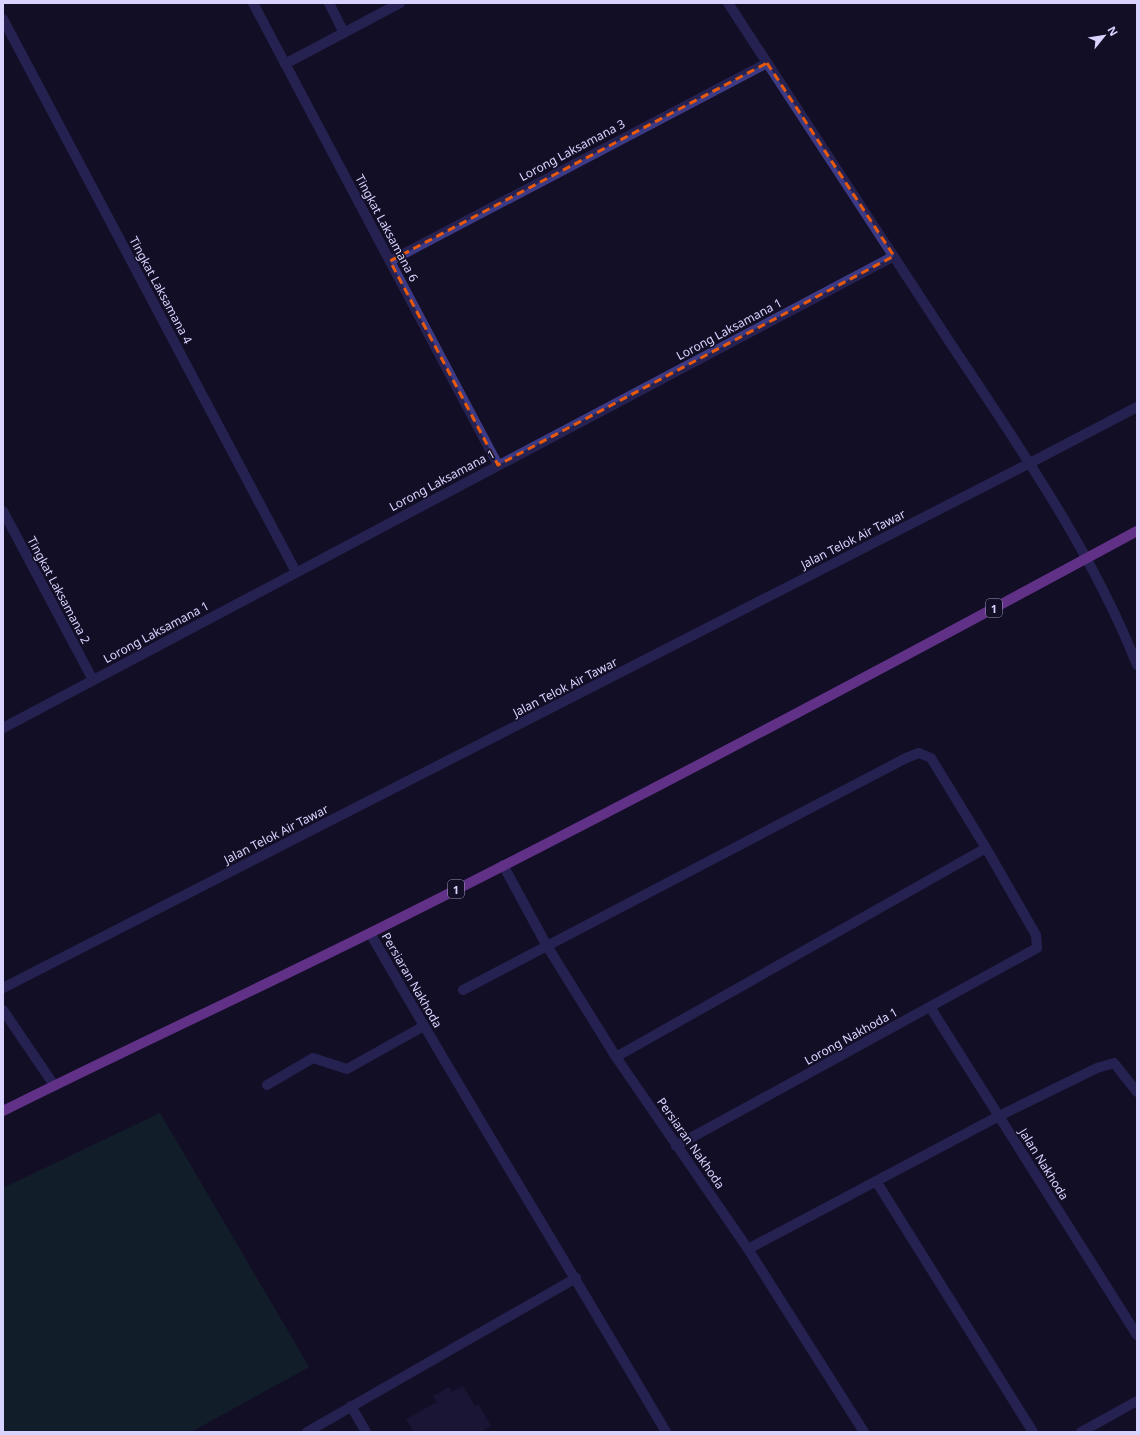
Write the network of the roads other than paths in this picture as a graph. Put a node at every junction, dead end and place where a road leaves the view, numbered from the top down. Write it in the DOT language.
graph roads {
  1 [pos="253,3"];
  2 [pos="329,3"];
  3 [pos="400,3"];
  4 [pos="728,3"];
  5 [pos="3,19"];
  6 [pos="344,33"];
  7 [pos="767,62"];
  8 [pos="285,64"];
  9 [pos="894,256"];
  10 [pos="390,261"];
  11 [pos="1137,406"];
  12 [pos="1030,463"];
  13 [pos="498,465"];
  14 [pos="3,511"];
  15 [pos="1137,531"];
  16 [pos="1086,559"];
  17 [pos="296,572"];
  18 [pos="1137,665"];
  19 [pos="93,680"];
  20 [pos="3,728"];
  21 [pos="986,848"];
  22 [pos="503,865"];
  23 [pos="370,932"];
  24 [pos="546,946"];
  25 [pos="3,988"];
  26 [pos="463,990"];
  27 [pos="930,1007"];
  28 [pos="3,1010"];
  29 [pos="424,1026"];
  30 [pos="616,1057"];
  31 [pos="267,1085"];
  32 [pos="54,1086"];
  33 [pos="1137,1092"];
  34 [pos="3,1111"];
  35 [pos="999,1116"];
  36 [pos="676,1146"];
  37 [pos="876,1181"];
  38 [pos="748,1250"];
  39 [pos="576,1278"];
  40 [pos="1137,1335"];
  41 [pos="1137,1401"];
  42 [pos="351,1406"];
  43 [pos="312,1431"];
  44 [pos="366,1432"];
  45 [pos="666,1432"];
  46 [pos="864,1432"];
  47 [pos="1033,1432"];
  48 [pos="1081,1432"];
  1 -- 8 [label="street, Tingkat Laksamana 6"];
  2 -- 6 [label="street"];
  3 -- 6 [label="street"];
  4 -- 7 [label="street"];
  5 -- 17 [label="street, Tingkat Laksamana 4"];
  6 -- 8 [label="street"];
  7 -- 9 [label="street"];
  7 -- 10 [label="street, Lorong Laksamana 3"];
  8 -- 10 [label="street, Tingkat Laksamana 6"];
  9 -- 12 [label="street"];
  9 -- 13 [label="street, Lorong Laksamana 1"];
  10 -- 13 [label="street, Tingkat Laksamana 6"];
  11 -- 12 [label="street, Jalan Telok Air Tawar"];
  12 -- 16 [label="street"];
  12 -- 25 [label="street, Jalan Telok Air Tawar"];
  13 -- 17 [label="street, Lorong Laksamana 1"];
  14 -- 19 [label="street, Tingkat Laksamana 2"];
  15 -- 16 [label="main road, 1"];
  16 -- 18 [label="street"];
  16 -- 22 [label="main road, 1"];
  17 -- 19 [label="street, Lorong Laksamana 1"];
  19 -- 20 [label="street, Lorong Laksamana 1"];
  21 -- 24 [label="street"];
  21 -- 27 [label="street, Lorong Nakhoda 1"];
  21 -- 30 [label="street"];
  22 -- 23 [label="main road, 1"];
  22 -- 24 [label="street, Persiaran Nakhoda"];
  23 -- 29 [label="street, Persiaran Nakhoda"];
  23 -- 32 [label="main road, 1"];
  24 -- 26 [label="street"];
  24 -- 30 [label="street, Persiaran Nakhoda"];
  27 -- 35 [label="street, Jalan Nakhoda"];
  27 -- 36 [label="street, Lorong Nakhoda 1"];
  28 -- 32 [label="street"];
  29 -- 31 [label="street"];
  29 -- 39 [label="street, Persiaran Nakhoda"];
  30 -- 36 [label="street, Persiaran Nakhoda"];
  32 -- 34 [label="main road, 1"];
  33 -- 35 [label="street"];
  35 -- 37 [label="street"];
  35 -- 40 [label="street, Jalan Nakhoda"];
  36 -- 38 [label="street, Persiaran Nakhoda"];
  37 -- 38 [label="street"];
  37 -- 47 [label="street"];
  38 -- 46 [label="street, Persiaran Nakhoda"];
  39 -- 42 [label="street"];
  39 -- 45 [label="street, Persiaran Nakhoda"];
  41 -- 48 [label="street"];
  42 -- 43 [label="street"];
  42 -- 44 [label="street"];
}
